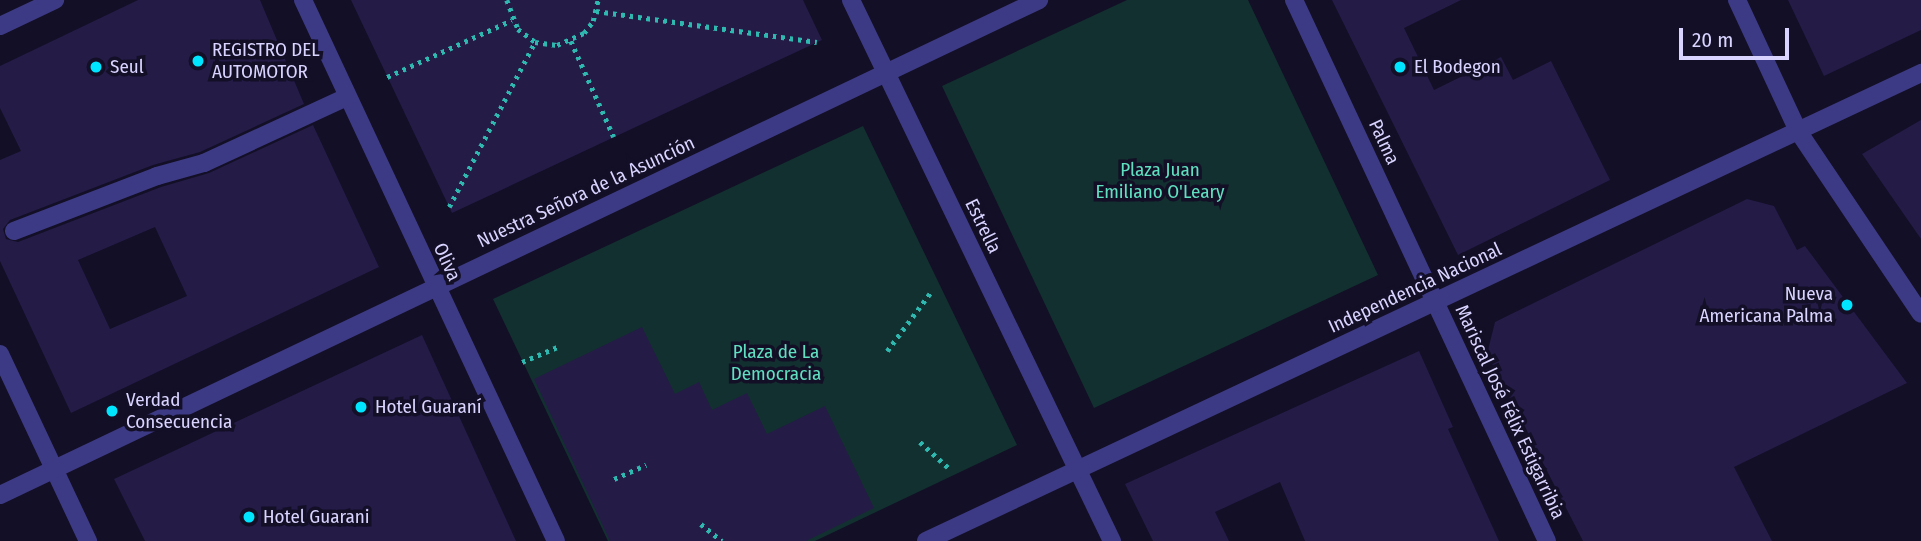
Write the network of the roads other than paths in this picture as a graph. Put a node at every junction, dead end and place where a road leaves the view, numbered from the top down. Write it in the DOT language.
graph roads {
  1 [pos="55,0"];
  2 [pos="303,0"];
  3 [pos="851,0"];
  4 [pos="1038,0"];
  5 [pos="1294,0"];
  6 [pos="1737,0"];
  7 [pos="0,26"];
  8 [pos="1921,73"];
  9 [pos="885,74"];
  10 [pos="347,97"];
  11 [pos="1798,131"];
  12 [pos="14,231"];
  13 [pos="435,288"];
  14 [pos="1441,299"];
  15 [pos="1921,314"];
  16 [pos="0,354"];
  17 [pos="54,469"];
  18 [pos="1079,470"];
  19 [pos="0,495"];
  20 [pos="88,541"];
  21 [pos="555,541"];
  22 [pos="926,541"];
  23 [pos="1112,541"];
  24 [pos="1547,541"];
  1 -- 7 [label="street"];
  2 -- 10 [label="street, Oliva"];
  3 -- 9 [label="street, Estrella"];
  4 -- 9 [label="street, Nuestra Señora de la Asunción"];
  5 -- 14 [label="street, Palma"];
  6 -- 11 [label="street"];
  8 -- 11 [label="street, Independencia Nacional"];
  9 -- 13 [label="street, Nuestra Señora de la Asunción"];
  9 -- 18 [label="street, Estrella"];
  10 -- 12 [label="street"];
  10 -- 13 [label="street, Oliva"];
  11 -- 14 [label="street, Independencia Nacional"];
  11 -- 15 [label="street"];
  13 -- 17 [label="street, Nuestra Señora de la Asunción"];
  13 -- 21 [label="street, Oliva"];
  14 -- 18 [label="street, Independencia Nacional"];
  14 -- 24 [label="street, Mariscal José Félix Estigarribia"];
  16 -- 17 [label="street"];
  17 -- 19 [label="street, Nuestra Señora de la Asunción"];
  17 -- 20 [label="street"];
  18 -- 22 [label="street, Independencia Nacional"];
  18 -- 23 [label="street, Estrella"];
}
